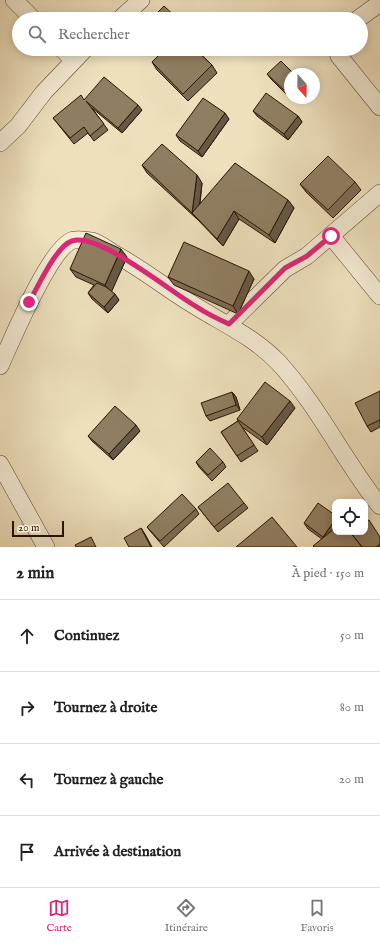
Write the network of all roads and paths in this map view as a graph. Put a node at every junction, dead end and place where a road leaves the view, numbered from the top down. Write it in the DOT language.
graph roads {
  1 [pos="14,0"];
  2 [pos="141,0"];
  3 [pos="380,3"];
  4 [pos="26,12"];
  5 [pos="128,12"];
  6 [pos="368,12"];
  7 [pos="66,56"];
  8 [pos="339,56"];
  9 [pos="380,108"];
  10 [pos="0,142"];
  11 [pos="380,193"];
  12 [pos="331,236"];
  13 [pos="380,296"];
  14 [pos="229,324"];
  15 [pos="0,366"];
  16 [pos="0,464"];
  17 [pos="380,506"];
  18 [pos="46,547"];
  1 -- 4 [label="street"];
  2 -- 5 [label="street"];
  3 -- 6 [label="street"];
  7 -- 10 [label="street"];
  8 -- 9 [label="street"];
  11 -- 12 [label="street"];
  12 -- 13 [label="street"];
  12 -- 14 [label="street"];
  14 -- 15 [label="street"];
  14 -- 17 [label="street"];
  16 -- 18 [label="street"];
}
